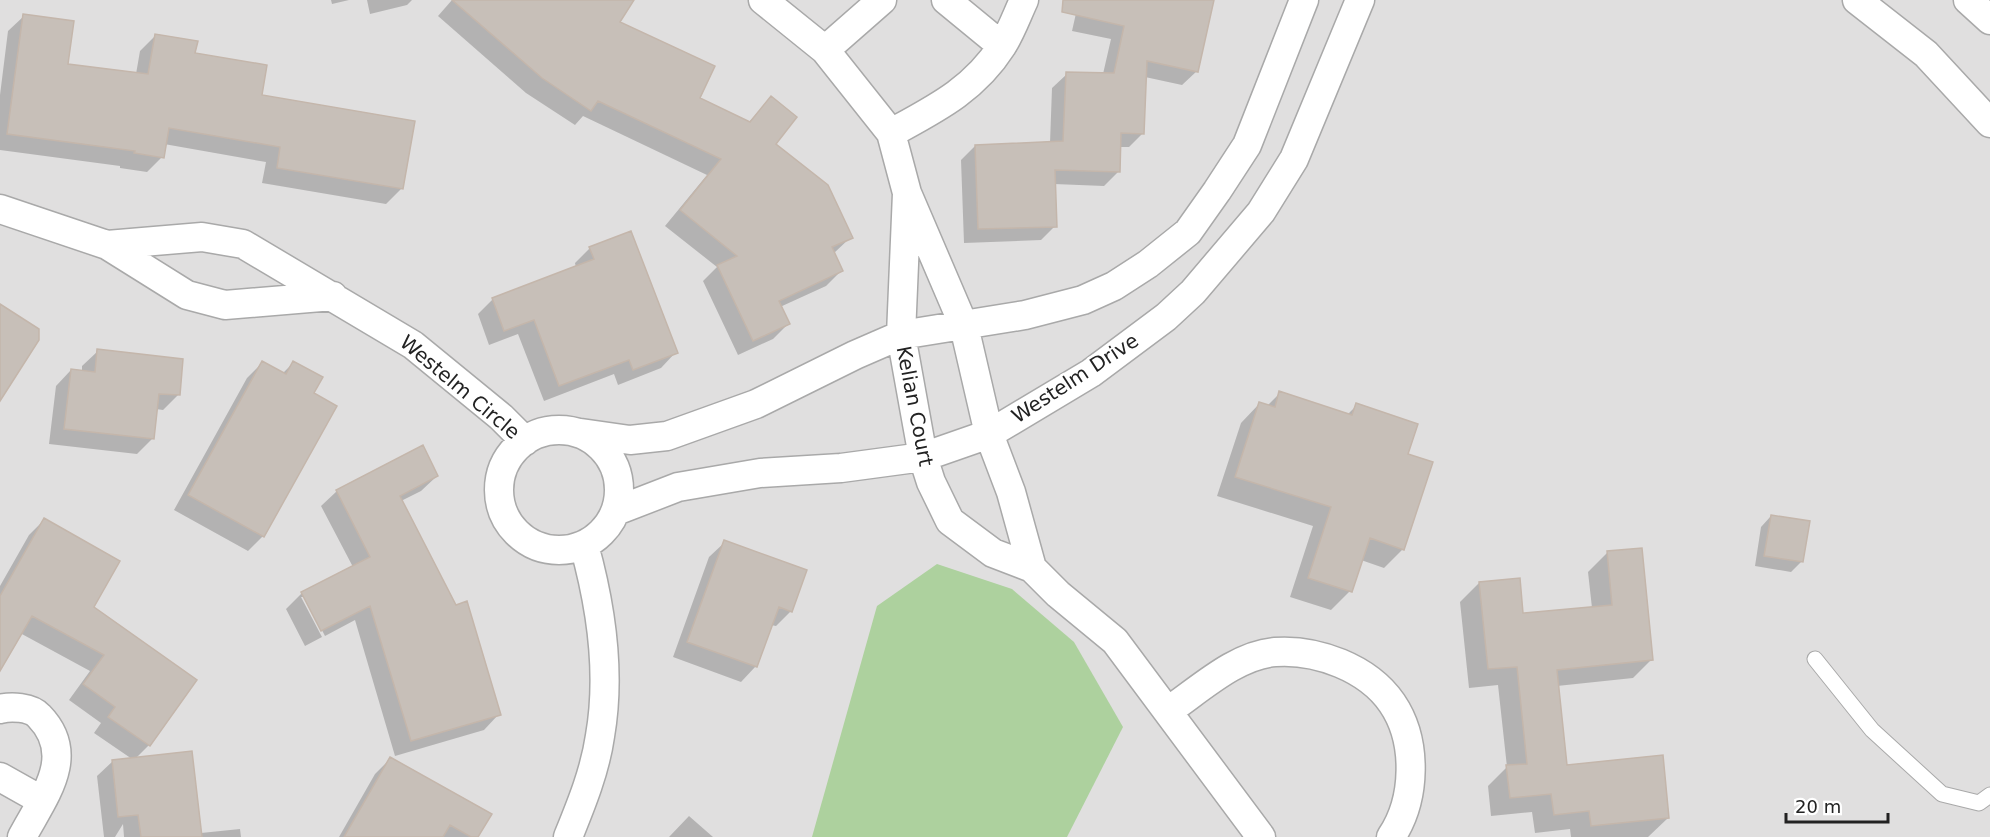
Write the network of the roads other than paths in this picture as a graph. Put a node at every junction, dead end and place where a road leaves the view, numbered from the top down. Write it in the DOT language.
graph roads {
  1 [pos="763,0"];
  2 [pos="882,0"];
  3 [pos="946,0"];
  4 [pos="1024,0"];
  5 [pos="1304,0"];
  6 [pos="1360,0"];
  7 [pos="1857,0"];
  8 [pos="1968,0"];
  9 [pos="1990,20"];
  10 [pos="1002,46"];
  11 [pos="825,50"];
  12 [pos="1990,123"];
  13 [pos="891,133"];
  14 [pos="907,193"];
  15 [pos="0,209"];
  16 [pos="107,245"];
  17 [pos="333,296"];
  18 [pos="964,326"];
  19 [pos="901,335"];
  20 [pos="581,433"];
  21 [pos="988,434"];
  22 [pos="525,441"];
  23 [pos="923,457"];
  24 [pos="616,511"];
  25 [pos="584,545"];
  26 [pos="1032,568"];
  27 [pos="1815,659"];
  28 [pos="0,709"];
  29 [pos="1168,711"];
  30 [pos="0,777"];
  31 [pos="1990,795"];
  32 [pos="41,800"];
  33 [pos="22,837"];
  34 [pos="568,837"];
  35 [pos="1261,837"];
  36 [pos="1391,837"];
  1 -- 11 [label="street"];
  2 -- 11 [label="street"];
  3 -- 10 [label="street"];
  4 -- 10 [label="street"];
  5 -- 18 [label="street"];
  6 -- 21 [label="street, Westelm Drive"];
  7 -- 12 [label="street"];
  8 -- 9 [label="street"];
  10 -- 13 [label="street"];
  11 -- 13 [label="street"];
  13 -- 14 [label="street"];
  14 -- 18 [label="street, Kelian Court"];
  14 -- 19 [label="street, Kelian Court"];
  15 -- 16 [label="street, Westelm Circle"];
  16 -- 17 [label="street, Westelm Circle"];
  16 -- 17 [label="street, Westelm Circle"];
  17 -- 22 [label="street, Westelm Circle"];
  18 -- 19 [label="street"];
  18 -- 21 [label="street, Kelian Court"];
  19 -- 20 [label="street"];
  19 -- 23 [label="street, Kelian Court"];
  20 -- 22 [label="street, Westelm Circle"];
  20 -- 24 [label="street"];
  21 -- 23 [label="street, Westelm Drive"];
  21 -- 26 [label="street, Kelian Court"];
  22 -- 25 [label="street, Westelm Circle"];
  23 -- 24 [label="street, Westelm Drive"];
  23 -- 26 [label="street, Kelian Court"];
  24 -- 25 [label="street"];
  25 -- 34 [label="street"];
  26 -- 29 [label="street, Kelian Court"];
  27 -- 31 [label="lane"];
  28 -- 32 [label="street"];
  29 -- 35 [label="street, Kelian Court"];
  29 -- 36 [label="street"];
  30 -- 32 [label="street"];
  32 -- 33 [label="street"];
}
